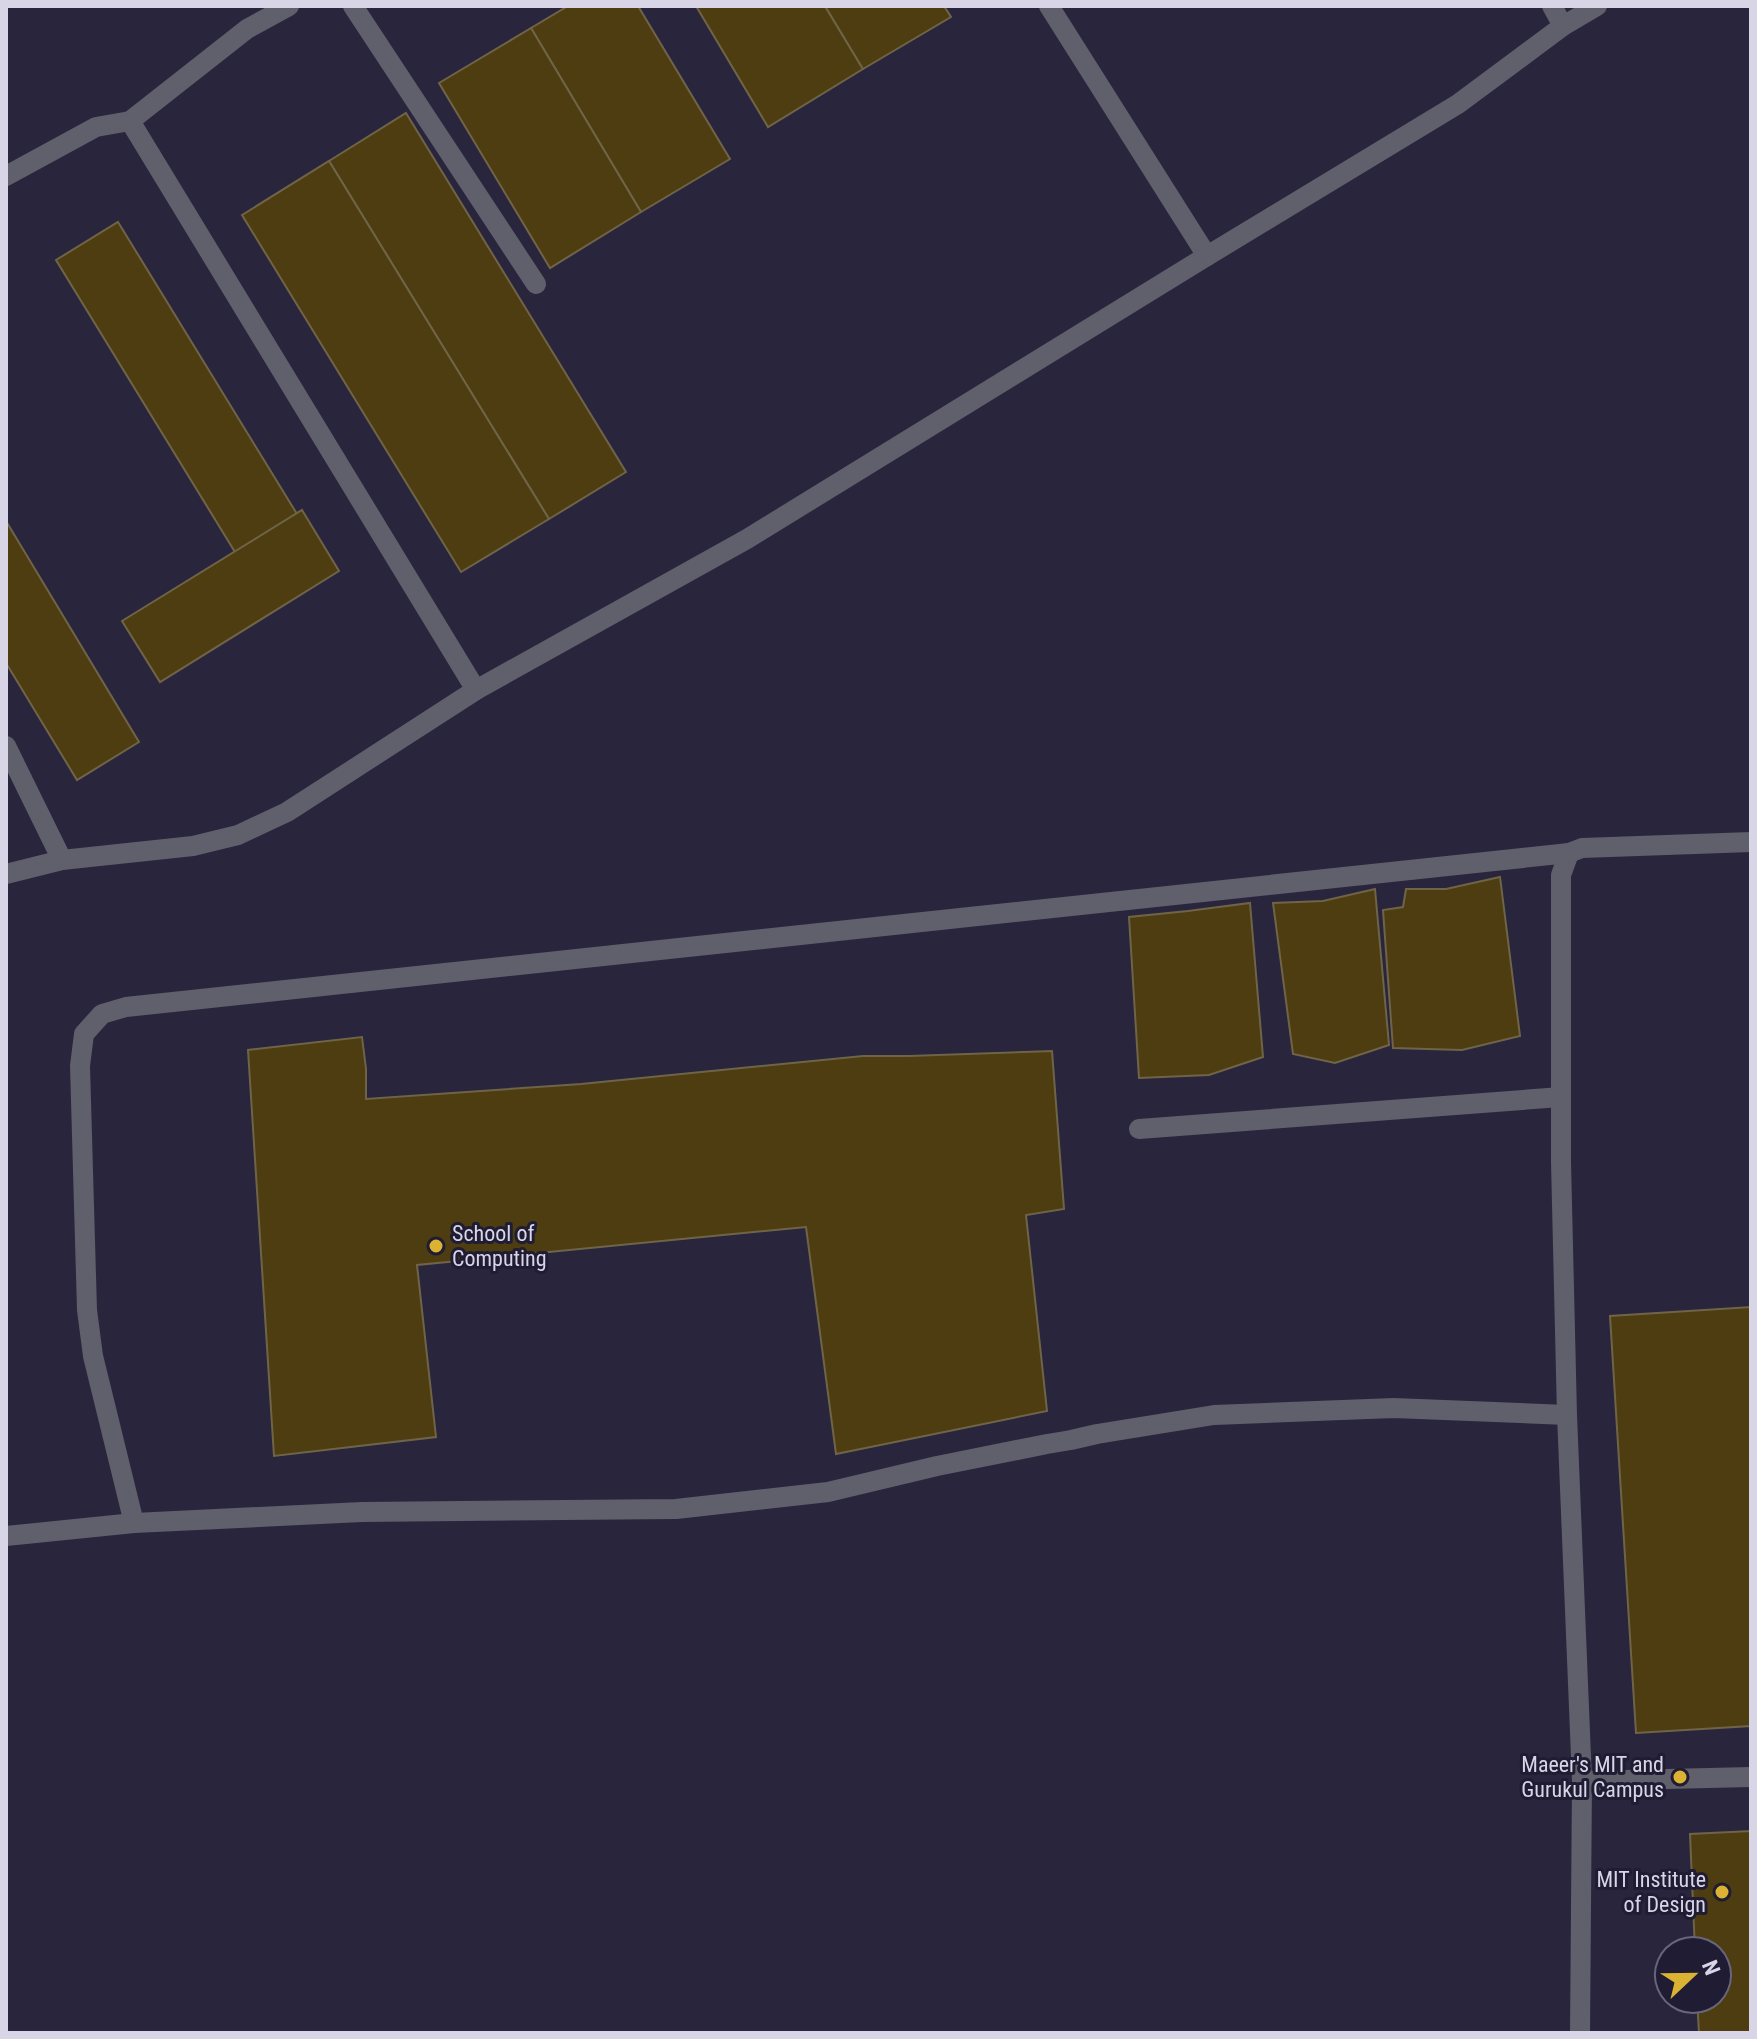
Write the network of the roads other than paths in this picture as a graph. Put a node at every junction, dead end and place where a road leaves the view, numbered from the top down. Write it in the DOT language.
graph roads {
  1 [pos="289,6"];
  2 [pos="353,6"];
  3 [pos="1049,6"];
  4 [pos="1552,6"];
  5 [pos="1597,6"];
  6 [pos="1563,26"];
  7 [pos="130,121"];
  8 [pos="6,176"];
  9 [pos="1207,256"];
  10 [pos="536,284"];
  11 [pos="476,690"];
  12 [pos="6,746"];
  13 [pos="1751,842"];
  14 [pos="1569,853"];
  15 [pos="62,860"];
  16 [pos="6,874"];
  17 [pos="1561,1097"];
  18 [pos="1139,1129"];
  19 [pos="1567,1415"];
  20 [pos="134,1523"];
  21 [pos="6,1536"];
  22 [pos="1751,1777"];
  23 [pos="1582,1781"];
  24 [pos="1580,2033"];
  1 -- 7 [label="lane"];
  2 -- 10 [label="lane"];
  3 -- 9 [label="lane"];
  4 -- 6 [label="lane"];
  5 -- 6 [label="lane"];
  6 -- 9 [label="lane"];
  7 -- 8 [label="lane"];
  7 -- 11 [label="lane"];
  9 -- 11 [label="lane"];
  11 -- 15 [label="lane"];
  12 -- 15 [label="lane"];
  13 -- 14 [label="lane"];
  14 -- 17 [label="lane"];
  14 -- 20 [label="lane"];
  15 -- 16 [label="lane"];
  17 -- 18 [label="lane"];
  17 -- 19 [label="lane"];
  19 -- 20 [label="lane"];
  19 -- 23 [label="lane"];
  20 -- 21 [label="lane"];
  22 -- 23 [label="lane"];
  23 -- 24 [label="lane"];
}
